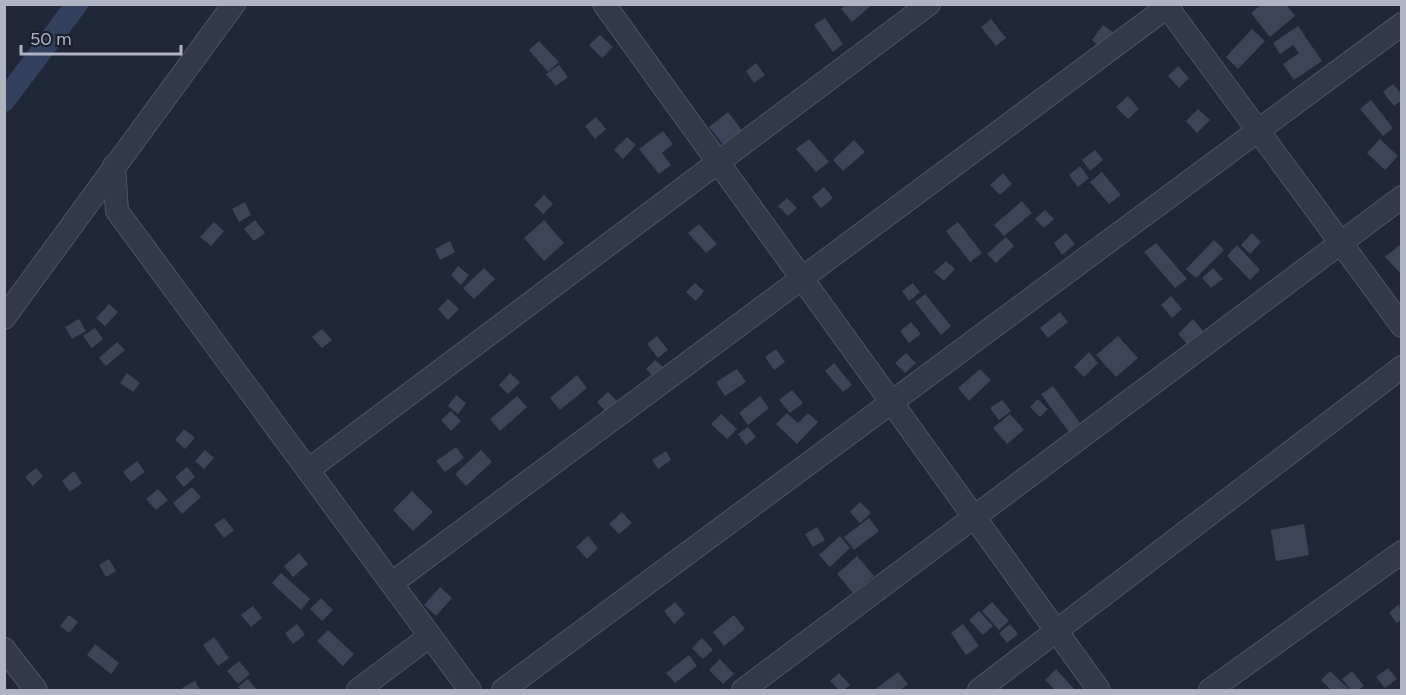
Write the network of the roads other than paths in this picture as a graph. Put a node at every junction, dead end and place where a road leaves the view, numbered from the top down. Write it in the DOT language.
graph roads {
  1 [pos="234,4"];
  2 [pos="604,4"];
  3 [pos="929,4"];
  4 [pos="1167,5"];
  5 [pos="1401,24"];
  6 [pos="1258,131"];
  7 [pos="718,163"];
  8 [pos="114,166"];
  9 [pos="1401,197"];
  10 [pos="1340,243"];
  11 [pos="801,279"];
  12 [pos="4,318"];
  13 [pos="1401,326"];
  14 [pos="1401,367"];
  15 [pos="890,404"];
  16 [pos="308,470"];
  17 [pos="973,519"];
  18 [pos="1401,552"];
  19 [pos="392,584"];
  20 [pos="1056,632"];
  21 [pos="430,636"];
  22 [pos="4,649"];
  23 [pos="36,690"];
  24 [pos="358,690"];
  25 [pos="470,690"];
  26 [pos="503,690"];
  27 [pos="743,690"];
  28 [pos="979,690"];
  29 [pos="1099,690"];
  30 [pos="1209,690"];
  1 -- 8 [label="street"];
  2 -- 7 [label="street"];
  3 -- 7 [label="street"];
  4 -- 6 [label="street"];
  4 -- 11 [label="street"];
  5 -- 6 [label="street"];
  6 -- 10 [label="street"];
  6 -- 15 [label="street"];
  7 -- 11 [label="street"];
  7 -- 16 [label="street"];
  8 -- 12 [label="street"];
  8 -- 16 [label="street"];
  9 -- 10 [label="street"];
  10 -- 13 [label="street"];
  10 -- 17 [label="street"];
  11 -- 15 [label="street"];
  11 -- 19 [label="street"];
  14 -- 20 [label="street"];
  15 -- 17 [label="street"];
  15 -- 26 [label="street"];
  16 -- 19 [label="street"];
  17 -- 20 [label="street"];
  17 -- 27 [label="street"];
  18 -- 30 [label="street"];
  19 -- 21 [label="street"];
  20 -- 28 [label="street"];
  20 -- 29 [label="street"];
  21 -- 24 [label="street"];
  21 -- 25 [label="street"];
  22 -- 23 [label="street"];
}
